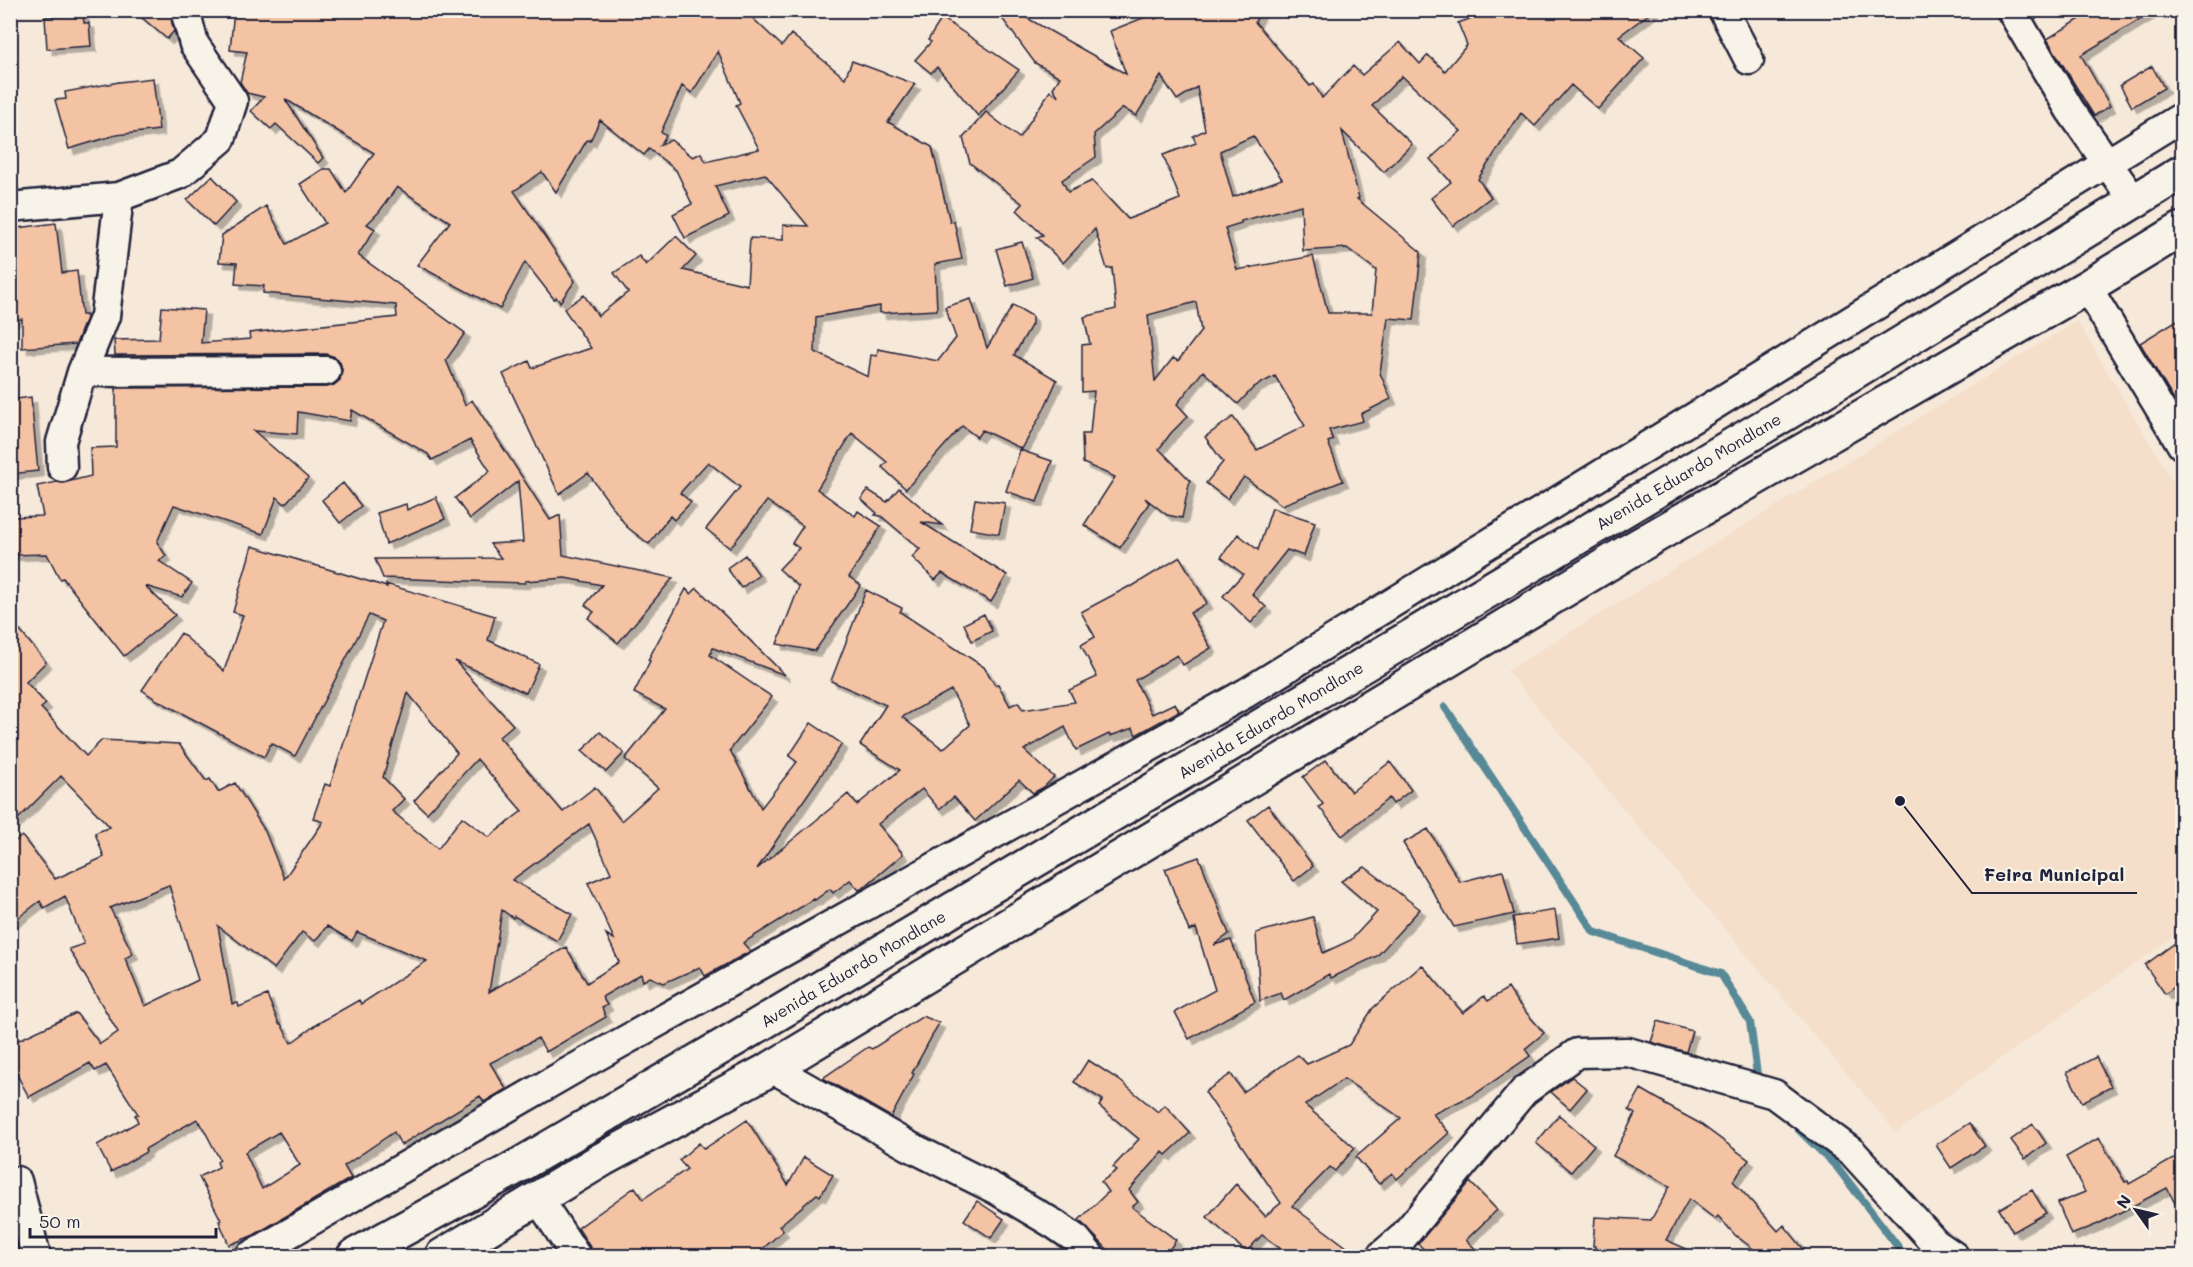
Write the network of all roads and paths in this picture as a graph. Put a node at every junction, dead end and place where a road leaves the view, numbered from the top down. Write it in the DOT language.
graph roads {
  1 [pos="1723,10"];
  2 [pos="2011,10"];
  3 [pos="194,16"];
  4 [pos="1749,60"];
  5 [pos="2182,117"];
  6 [pos="2108,162"];
  7 [pos="2182,172"];
  8 [pos="119,196"];
  9 [pos="2134,201"];
  10 [pos="10,207"];
  11 [pos="2182,230"];
  12 [pos="2060,245"];
  13 [pos="2087,287"];
  14 [pos="326,371"];
  15 [pos="82,372"];
  16 [pos="2182,445"];
  17 [pos="62,467"];
  18 [pos="772,1068"];
  19 [pos="17,1181"];
  20 [pos="538,1198"];
  21 [pos="36,1257"];
  22 [pos="250,1257"];
  23 [pos="354,1257"];
  24 [pos="442,1257"];
  25 [pos="576,1257"];
  26 [pos="1090,1257"];
  27 [pos="1381,1257"];
  28 [pos="1954,1257"];
  1 -- 4 [label="street"];
  2 -- 6 [label="street"];
  3 -- 8 [label="street"];
  5 -- 6 [label="street"];
  6 -- 9 [label="street"];
  6 -- 22 [label="street"];
  7 -- 9 [label="main road, Avenida Eduardo Mondlane"];
  8 -- 10 [label="street"];
  8 -- 15 [label="street"];
  9 -- 12 [label="main road, Avenida Eduardo Mondlane"];
  11 -- 13 [label="main road"];
  12 -- 13 [label="main road"];
  12 -- 23 [label="main road, Avenida Eduardo Mondlane"];
  13 -- 16 [label="street"];
  13 -- 18 [label="main road"];
  14 -- 15 [label="street"];
  15 -- 17 [label="street"];
  18 -- 20 [label="main road"];
  18 -- 26 [label="street"];
  19 -- 21 [label="street"];
  20 -- 24 [label="main road"];
  20 -- 25 [label="street"];
  27 -- 28 [label="street"];
}
